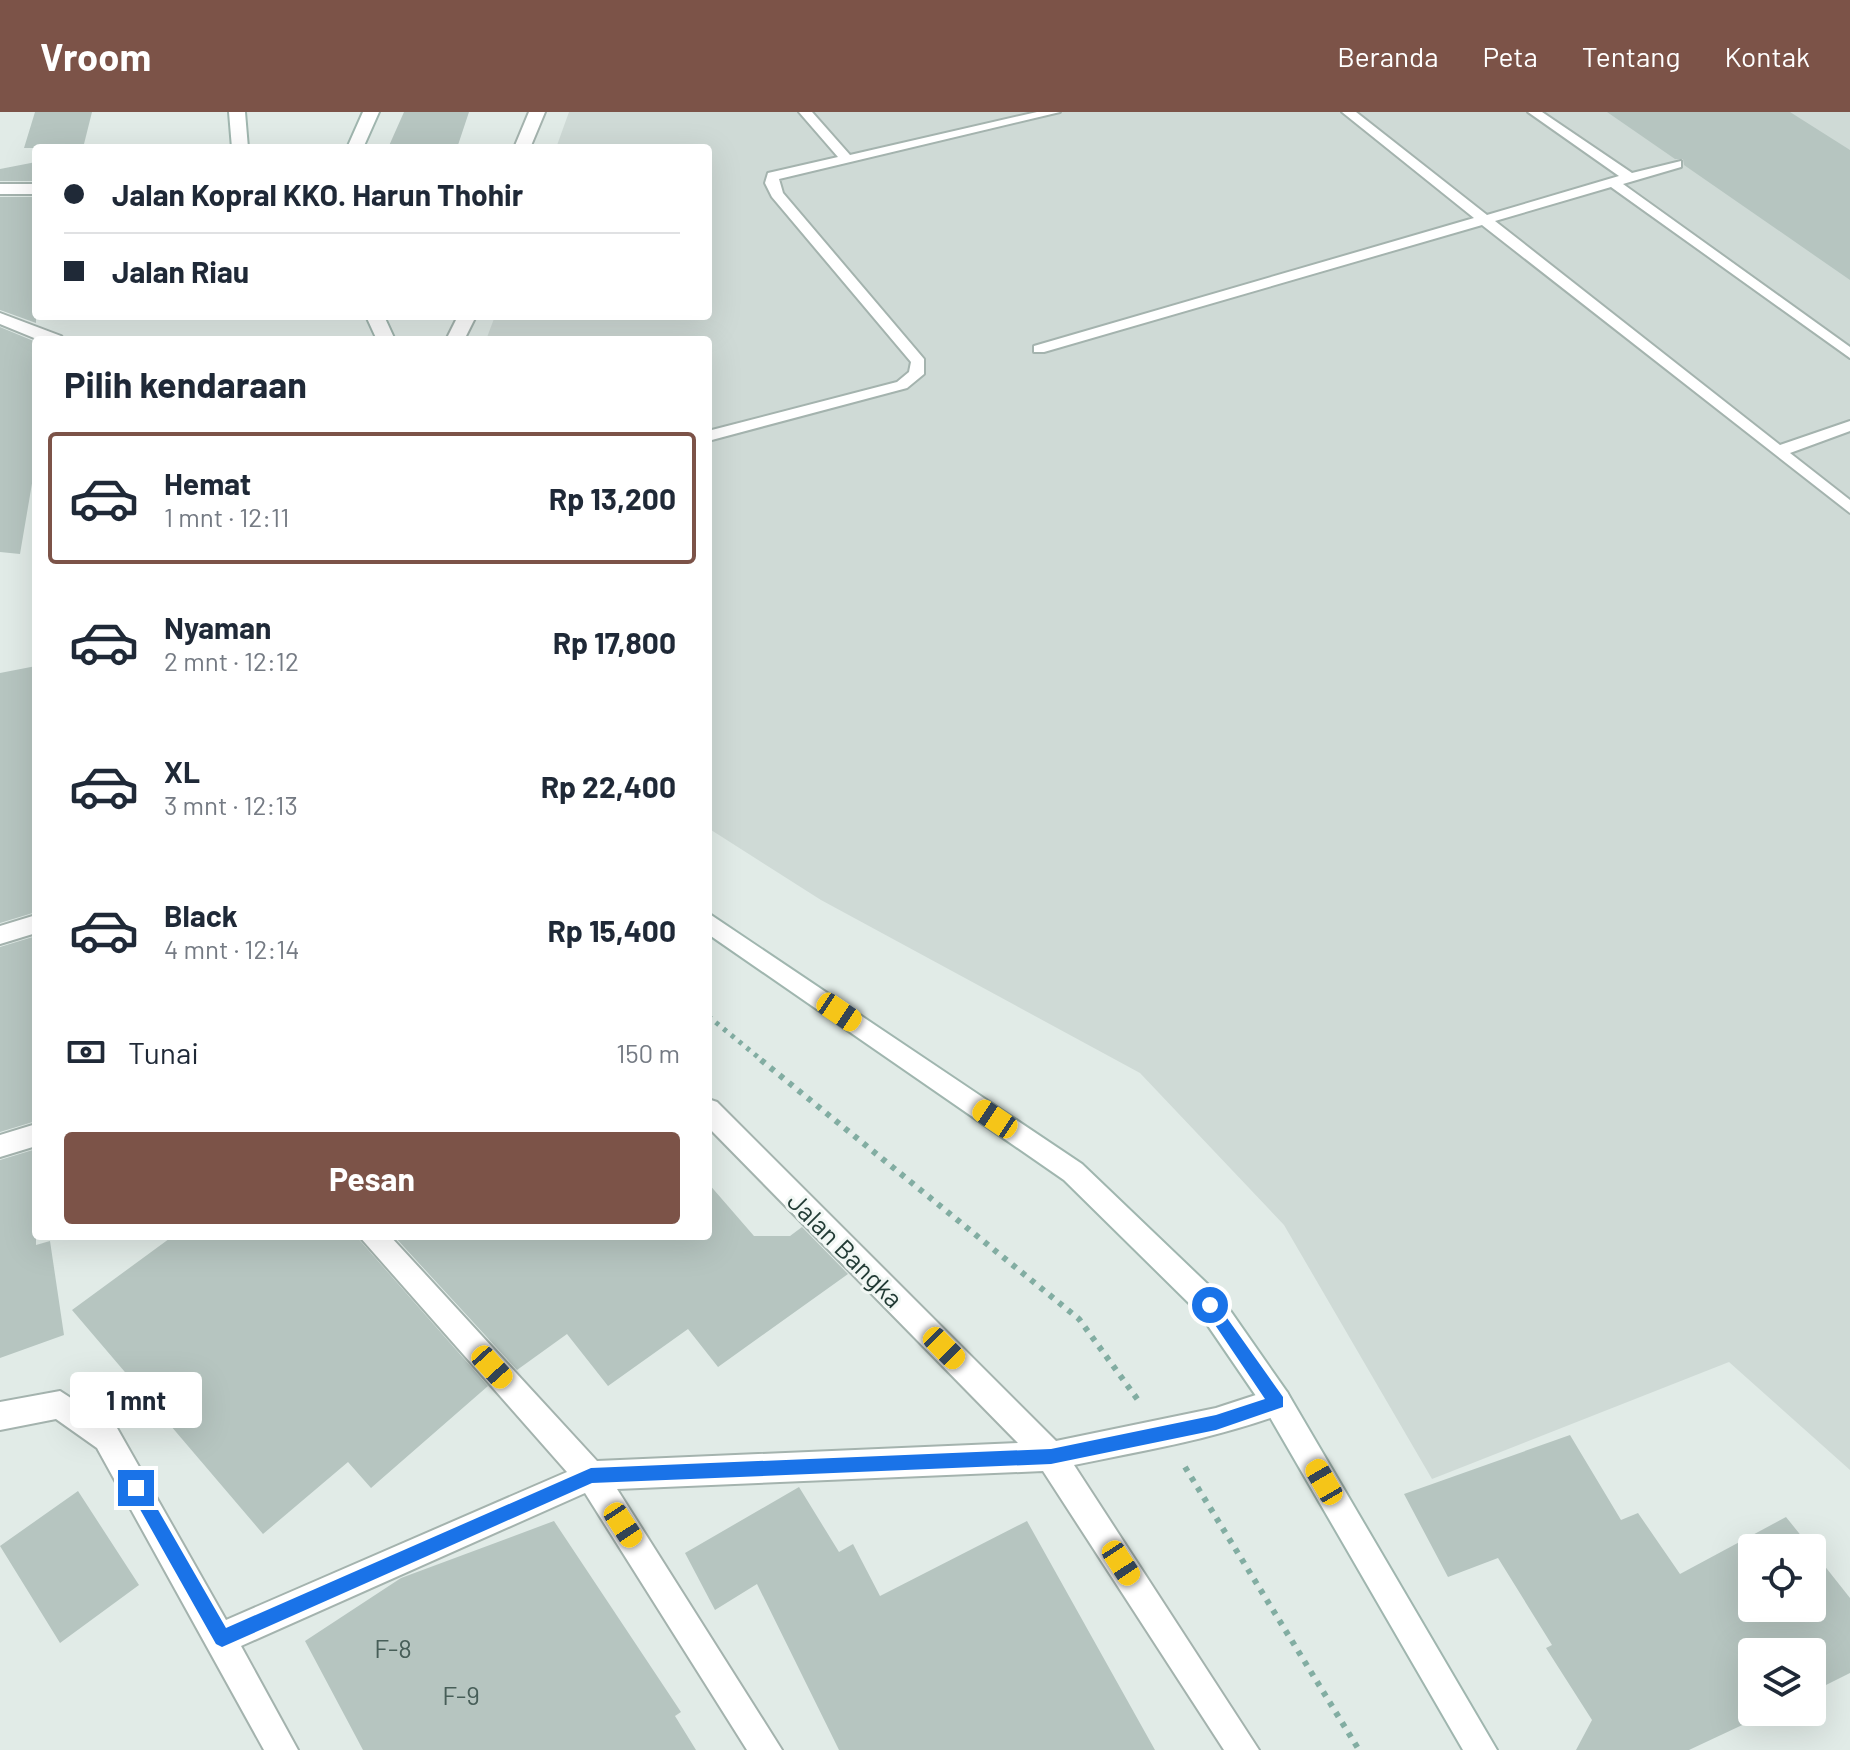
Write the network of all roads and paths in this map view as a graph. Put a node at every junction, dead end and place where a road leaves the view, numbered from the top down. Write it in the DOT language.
graph roads {
  1 [pos="237,112"];
  2 [pos="371,112"];
  3 [pos="537,112"];
  4 [pos="805,112"];
  5 [pos="1054,112"];
  6 [pos="1348,112"];
  7 [pos="1534,112"];
  8 [pos="240,144"];
  9 [pos="357,144"];
  10 [pos="524,144"];
  11 [pos="847,159"];
  12 [pos="1676,164"];
  13 [pos="1629,177"];
  14 [pos="1612,182"];
  15 [pos="0,189"];
  16 [pos="32,189"];
  17 [pos="1486,220"];
  18 [pos="0,318"];
  19 [pos="45,336"];
  20 [pos="1039,349"];
  21 [pos="1850,354"];
  22 [pos="1850,426"];
  23 [pos="712,435"];
  24 [pos="1779,451"];
  25 [pos="1850,508"];
  26 [pos="32,925"];
  27 [pos="712,925"];
  28 [pos="0,935"];
  29 [pos="712,1019"];
  30 [pos="712,1114"];
  31 [pos="32,1136"];
  32 [pos="0,1146"];
  33 [pos="377,1240"];
  34 [pos="1277,1402"];
  35 [pos="0,1416"];
  36 [pos="1164,1434"];
  37 [pos="1051,1456"];
  38 [pos="591,1476"];
  39 [pos="222,1638"];
  40 [pos="282,1750"];
  41 [pos="766,1750"];
  42 [pos="1243,1750"];
  43 [pos="1359,1750"];
  44 [pos="1481,1750"];
  1 -- 8 [label="street"];
  2 -- 9 [label="street"];
  3 -- 10 [label="street"];
  4 -- 11 [label="lane"];
  5 -- 11 [label="lane"];
  6 -- 17 [label="lane"];
  7 -- 13 [label="lane"];
  11 -- 23 [label="lane"];
  12 -- 13 [label="lane"];
  13 -- 14 [label="lane"];
  14 -- 17 [label="lane"];
  14 -- 21 [label="lane"];
  15 -- 16 [label="street"];
  17 -- 20 [label="lane"];
  17 -- 24 [label="lane"];
  18 -- 19 [label="street"];
  22 -- 24 [label="lane"];
  24 -- 25 [label="lane"];
  26 -- 28 [label="street"];
  27 -- 34 [label="street"];
  29 -- 36 [label="path"];
  30 -- 37 [label="street, Jalan Bangka"];
  31 -- 32 [label="street"];
  33 -- 38 [label="street"];
  34 -- 36 [label="street"];
  34 -- 44 [label="street"];
  35 -- 39 [label="street"];
  36 -- 37 [label="street"];
  36 -- 43 [label="path"];
  37 -- 38 [label="street"];
  37 -- 42 [label="street, Jalan Bangka"];
  38 -- 39 [label="street"];
  38 -- 41 [label="street"];
  39 -- 40 [label="street"];
}
